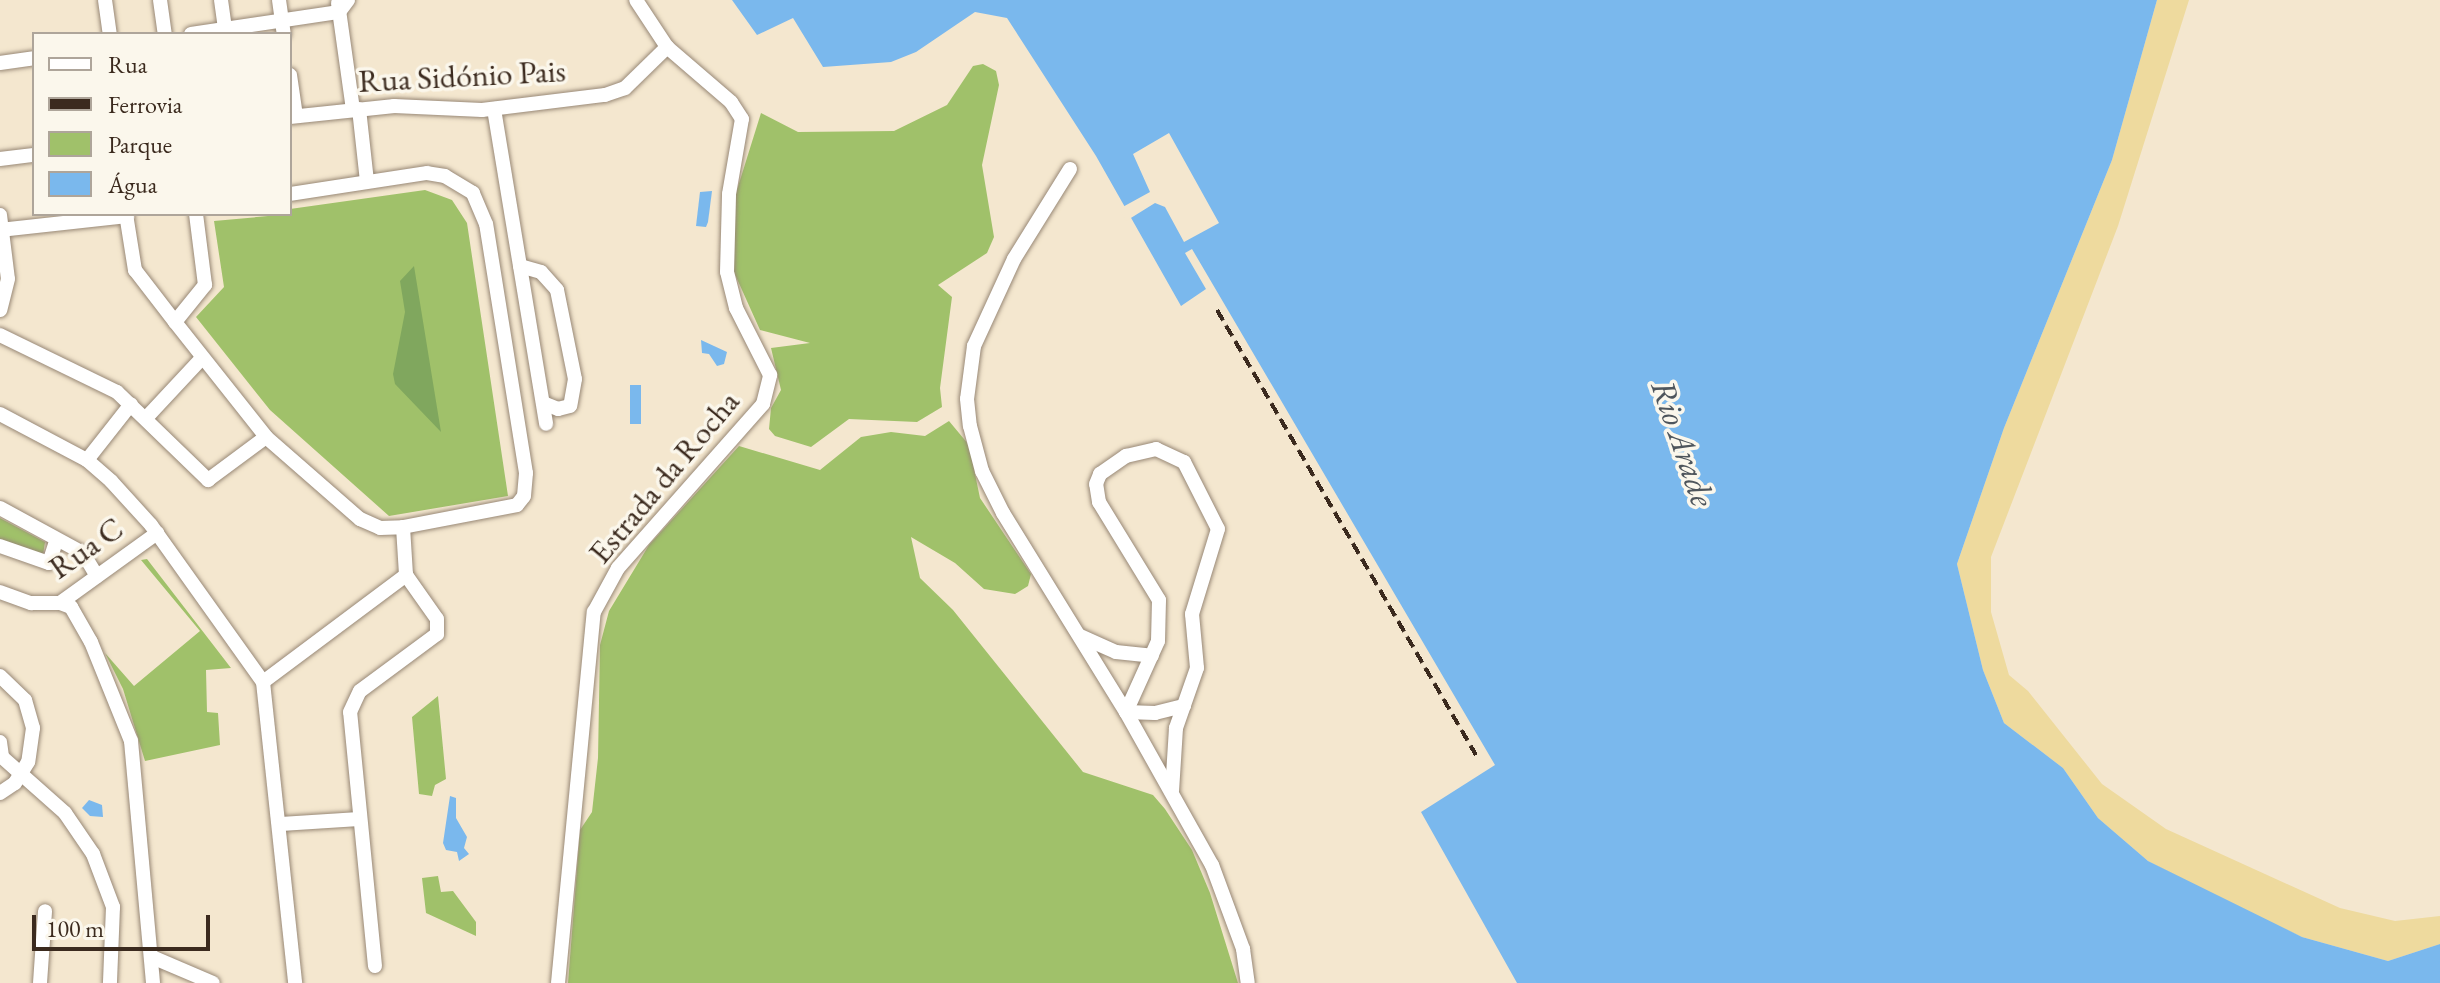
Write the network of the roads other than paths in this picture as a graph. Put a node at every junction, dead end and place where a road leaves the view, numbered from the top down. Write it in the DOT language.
graph roads {
  1 [pos="105,0"];
  2 [pos="160,0"];
  3 [pos="221,0"];
  4 [pos="279,0"];
  5 [pos="636,0"];
  6 [pos="341,4"];
  7 [pos="283,27"];
  8 [pos="225,31"];
  9 [pos="110,32"];
  10 [pos="165,32"];
  11 [pos="667,47"];
  12 [pos="32,58"];
  13 [pos="0,63"];
  14 [pos="494,109"];
  15 [pos="356,110"];
  16 [pos="293,116"];
  17 [pos="32,155"];
  18 [pos="0,159"];
  19 [pos="1070,169"];
  20 [pos="367,182"];
  21 [pos="292,194"];
  22 [pos="114,216"];
  23 [pos="126,216"];
  24 [pos="196,216"];
  25 [pos="1,225"];
  26 [pos="520,266"];
  27 [pos="0,310"];
  28 [pos="175,322"];
  29 [pos="0,335"];
  30 [pos="202,358"];
  31 [pos="543,403"];
  32 [pos="131,404"];
  33 [pos="0,414"];
  34 [pos="147,417"];
  35 [pos="546,424"];
  36 [pos="266,437"];
  37 [pos="87,460"];
  38 [pos="0,508"];
  39 [pos="403,527"];
  40 [pos="157,533"];
  41 [pos="56,541"];
  42 [pos="0,546"];
  43 [pos="406,575"];
  44 [pos="97,576"];
  45 [pos="0,592"];
  46 [pos="60,603"];
  47 [pos="1079,636"];
  48 [pos="1152,656"];
  49 [pos="0,676"];
  50 [pos="263,682"];
  51 [pos="1184,706"];
  52 [pos="1126,712"];
  53 [pos="0,742"];
  54 [pos="11,770"];
  55 [pos="0,793"];
  56 [pos="1173,800"];
  57 [pos="360,819"];
  58 [pos="280,824"];
  59 [pos="45,911"];
  60 [pos="152,957"];
  61 [pos="375,966"];
  62 [pos="40,983"];
  63 [pos="110,983"];
  64 [pos="153,983"];
  65 [pos="213,983"];
  66 [pos="295,983"];
  67 [pos="558,983"];
  68 [pos="1248,983"];
  1 -- 9 [label="street"];
  2 -- 10 [label="street"];
  3 -- 8 [label="street"];
  4 -- 7 [label="street"];
  5 -- 11 [label="street"];
  6 -- 7 [label="street"];
  6 -- 15 [label="street"];
  7 -- 8 [label="street"];
  11 -- 14 [label="street, Rua Sidónio Pais"];
  11 -- 67 [label="street, Estrada da Rocha"];
  12 -- 13 [label="street"];
  14 -- 15 [label="street, Rua Sidónio Pais"];
  14 -- 26 [label="street"];
  15 -- 16 [label="street, Rua Sidónio Pais"];
  15 -- 20 [label="street"];
  17 -- 18 [label="street"];
  19 -- 47 [label="street"];
  20 -- 21 [label="street"];
  20 -- 39 [label="street"];
  22 -- 25 [label="street"];
  23 -- 28 [label="street"];
  24 -- 28 [label="street"];
  25 -- 27 [label="street"];
  26 -- 31 [label="street"];
  26 -- 31 [label="street"];
  28 -- 30 [label="street"];
  29 -- 32 [label="street"];
  30 -- 34 [label="street"];
  30 -- 36 [label="street"];
  31 -- 35 [label="street"];
  32 -- 34 [label="street"];
  32 -- 37 [label="street"];
  33 -- 37 [label="street"];
  34 -- 36 [label="street"];
  36 -- 39 [label="street"];
  37 -- 40 [label="street"];
  38 -- 41 [label="street"];
  39 -- 43 [label="street"];
  40 -- 44 [label="street, Rua C"];
  40 -- 50 [label="street"];
  41 -- 42 [label="street"];
  41 -- 44 [label="street"];
  43 -- 50 [label="street"];
  43 -- 57 [label="street"];
  44 -- 46 [label="street, Rua C"];
  45 -- 46 [label="street, Rua C"];
  46 -- 60 [label="street"];
  47 -- 48 [label="street"];
  47 -- 52 [label="street"];
  48 -- 51 [label="street"];
  48 -- 52 [label="street"];
  49 -- 54 [label="street"];
  50 -- 58 [label="street"];
  51 -- 52 [label="street"];
  51 -- 56 [label="street"];
  52 -- 56 [label="street"];
  53 -- 54 [label="street"];
  54 -- 55 [label="street"];
  54 -- 63 [label="street"];
  56 -- 68 [label="street"];
  57 -- 58 [label="street"];
  57 -- 61 [label="street"];
  58 -- 66 [label="street"];
  59 -- 62 [label="street"];
  60 -- 64 [label="street"];
  60 -- 65 [label="street"];
}
